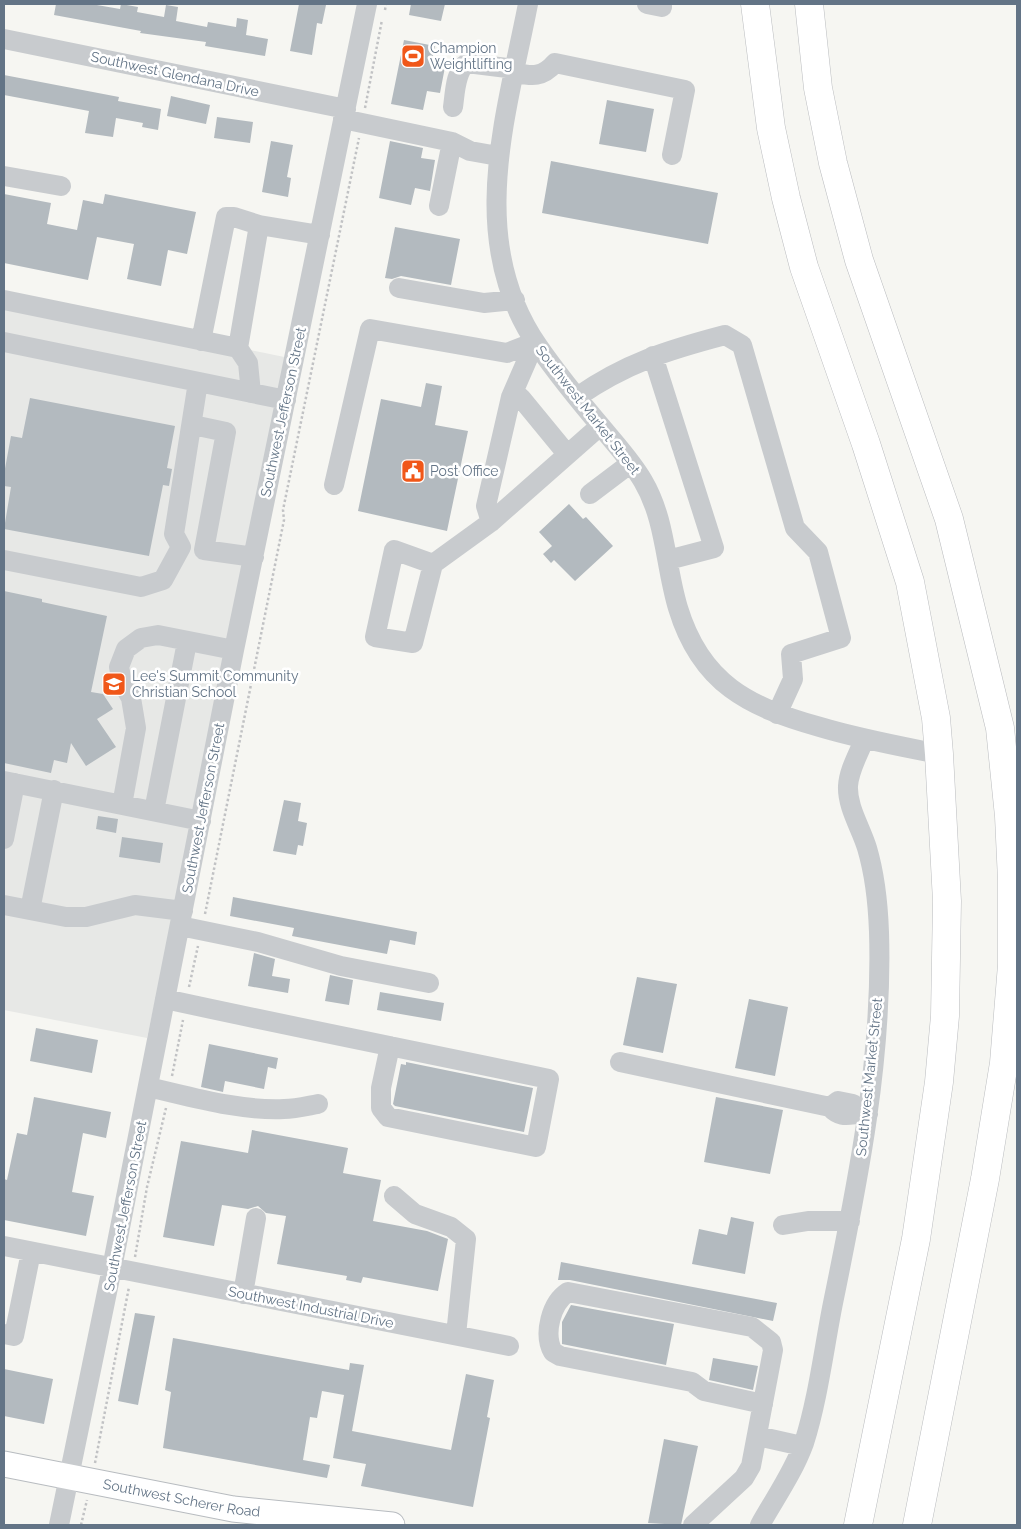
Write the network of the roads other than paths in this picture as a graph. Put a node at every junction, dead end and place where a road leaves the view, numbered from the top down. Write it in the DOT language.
graph roads {
  1 [pos="367,4"];
  2 [pos="528,4"];
  3 [pos="647,4"];
  4 [pos="662,4"];
  5 [pos="755,4"];
  6 [pos="809,4"];
  7 [pos="4,39"];
  8 [pos="515,71"];
  9 [pos="453,107"];
  10 [pos="350,117"];
  11 [pos="452,142"];
  12 [pos="672,155"];
  13 [pos="498,156"];
  14 [pos="4,176"];
  15 [pos="61,186"];
  16 [pos="439,206"];
  17 [pos="259,225"];
  18 [pos="320,235"];
  19 [pos="399,288"];
  20 [pos="4,300"];
  21 [pos="514,300"];
  22 [pos="201,341"];
  23 [pos="4,342"];
  24 [pos="535,342"];
  25 [pos="238,348"];
  26 [pos="653,356"];
  27 [pos="198,382"];
  28 [pos="251,393"];
  29 [pos="511,396"];
  30 [pos="577,397"];
  31 [pos="286,400"];
  32 [pos="193,425"];
  33 [pos="600,426"];
  34 [pos="567,454"];
  35 [pos="631,463"];
  36 [pos="334,485"];
  37 [pos="590,494"];
  38 [pos="491,522"];
  39 [pos="181,547"];
  40 [pos="204,550"];
  41 [pos="254,557"];
  42 [pos="4,560"];
  43 [pos="668,560"];
  44 [pos="433,564"];
  45 [pos="187,642"];
  46 [pos="234,650"];
  47 [pos="778,714"];
  48 [pos="864,740"];
  49 [pos="940,754"];
  50 [pos="1010,766"];
  51 [pos="9,782"];
  52 [pos="54,790"];
  53 [pos="122,804"];
  54 [pos="154,811"];
  55 [pos="201,820"];
  56 [pos="4,838"];
  57 [pos="4,906"];
  58 [pos="30,910"];
  59 [pos="182,918"];
  60 [pos="429,982"];
  61 [pos="166,999"];
  62 [pos="390,1046"];
  63 [pos="620,1062"];
  64 [pos="148,1087"];
  65 [pos="318,1104"];
  66 [pos="864,1113"];
  67 [pos="394,1196"];
  68 [pos="256,1218"];
  69 [pos="850,1221"];
  70 [pos="783,1226"];
  71 [pos="4,1246"];
  72 [pos="31,1252"];
  73 [pos="112,1268"];
  74 [pos="242,1294"];
  75 [pos="4,1334"];
  76 [pos="456,1336"];
  77 [pos="509,1346"];
  78 [pos="763,1404"];
  79 [pos="757,1436"];
  80 [pos="802,1446"];
  81 [pos="4,1464"];
  82 [pos="80,1478"];
  83 [pos="58,1525"];
  84 [pos="392,1525"];
  85 [pos="693,1525"];
  86 [pos="760,1525"];
  87 [pos="858,1525"];
  88 [pos="917,1525"];
  1 -- 10 [label="street, Southwest Jefferson Street"];
  2 -- 8 [label="street, Southwest Market Street"];
  3 -- 4 [label="street"];
  5 -- 49 [label="highway"];
  6 -- 50 [label="highway"];
  7 -- 10 [label="street, Southwest Glendana Drive"];
  8 -- 9 [label="street"];
  8 -- 12 [label="street"];
  8 -- 13 [label="street, Southwest Market Street"];
  10 -- 11 [label="street, Southwest Glendana Drive"];
  10 -- 18 [label="street, Southwest Jefferson Street"];
  11 -- 13 [label="street, Southwest Glendana Drive"];
  11 -- 16 [label="street"];
  13 -- 21 [label="street, Southwest Market Street"];
  14 -- 15 [label="street"];
  17 -- 18 [label="street"];
  17 -- 22 [label="street"];
  17 -- 25 [label="street"];
  18 -- 31 [label="street, Southwest Jefferson Street"];
  19 -- 21 [label="street"];
  20 -- 22 [label="street"];
  21 -- 24 [label="street, Southwest Market Street"];
  22 -- 25 [label="street"];
  23 -- 27 [label="street"];
  24 -- 29 [label="street"];
  24 -- 30 [label="street, Southwest Market Street"];
  24 -- 36 [label="street"];
  25 -- 28 [label="street"];
  26 -- 30 [label="street"];
  26 -- 43 [label="street"];
  26 -- 47 [label="street"];
  27 -- 28 [label="street"];
  27 -- 32 [label="street"];
  28 -- 31 [label="street"];
  29 -- 34 [label="street"];
  29 -- 38 [label="street"];
  30 -- 33 [label="street, Southwest Market Street"];
  31 -- 41 [label="street, Southwest Jefferson Street"];
  32 -- 39 [label="street"];
  32 -- 40 [label="street"];
  33 -- 34 [label="street"];
  33 -- 35 [label="street, Southwest Market Street"];
  34 -- 38 [label="street"];
  35 -- 37 [label="street"];
  35 -- 43 [label="street, Southwest Market Street"];
  38 -- 44 [label="street"];
  39 -- 40 [label="street"];
  39 -- 42 [label="street"];
  40 -- 41 [label="street"];
  41 -- 46 [label="street, Southwest Jefferson Street"];
  43 -- 47 [label="street, Southwest Market Street"];
  44 -- 44 [label="street"];
  45 -- 46 [label="street"];
  45 -- 53 [label="street"];
  45 -- 54 [label="street"];
  46 -- 55 [label="street, Southwest Jefferson Street"];
  47 -- 48 [label="street, Southwest Market Street"];
  48 -- 49 [label="street"];
  48 -- 66 [label="street, Southwest Market Street"];
  49 -- 87 [label="highway"];
  50 -- 88 [label="highway"];
  51 -- 52 [label="street"];
  51 -- 56 [label="street"];
  52 -- 53 [label="street"];
  52 -- 58 [label="street"];
  53 -- 54 [label="street"];
  54 -- 55 [label="street"];
  55 -- 59 [label="street, Southwest Jefferson Street"];
  57 -- 58 [label="street"];
  58 -- 59 [label="street"];
  59 -- 60 [label="street"];
  59 -- 61 [label="street, Southwest Jefferson Street"];
  61 -- 62 [label="street"];
  61 -- 64 [label="street, Southwest Jefferson Street"];
  62 -- 62 [label="street"];
  63 -- 66 [label="street"];
  64 -- 65 [label="street"];
  64 -- 73 [label="street, Southwest Jefferson Street"];
  66 -- 69 [label="street, Southwest Market Street"];
  67 -- 76 [label="street"];
  68 -- 74 [label="street"];
  69 -- 70 [label="street"];
  69 -- 80 [label="street, Southwest Market Street"];
  71 -- 72 [label="street, Southwest Industrial Drive"];
  72 -- 73 [label="street, Southwest Industrial Drive"];
  72 -- 75 [label="street"];
  73 -- 74 [label="street, Southwest Industrial Drive"];
  73 -- 82 [label="street, Southwest Jefferson Street"];
  74 -- 76 [label="street, Southwest Industrial Drive"];
  76 -- 77 [label="street, Southwest Industrial Drive"];
  78 -- 78 [label="street"];
  78 -- 79 [label="street"];
  79 -- 80 [label="street"];
  79 -- 85 [label="street"];
  80 -- 86 [label="street, Southwest Market Street"];
  81 -- 82 [label="main road, Southwest Scherer Road"];
  82 -- 83 [label="street, Southwest Jefferson Street"];
  82 -- 84 [label="main road, Southwest Scherer Road"];
}
